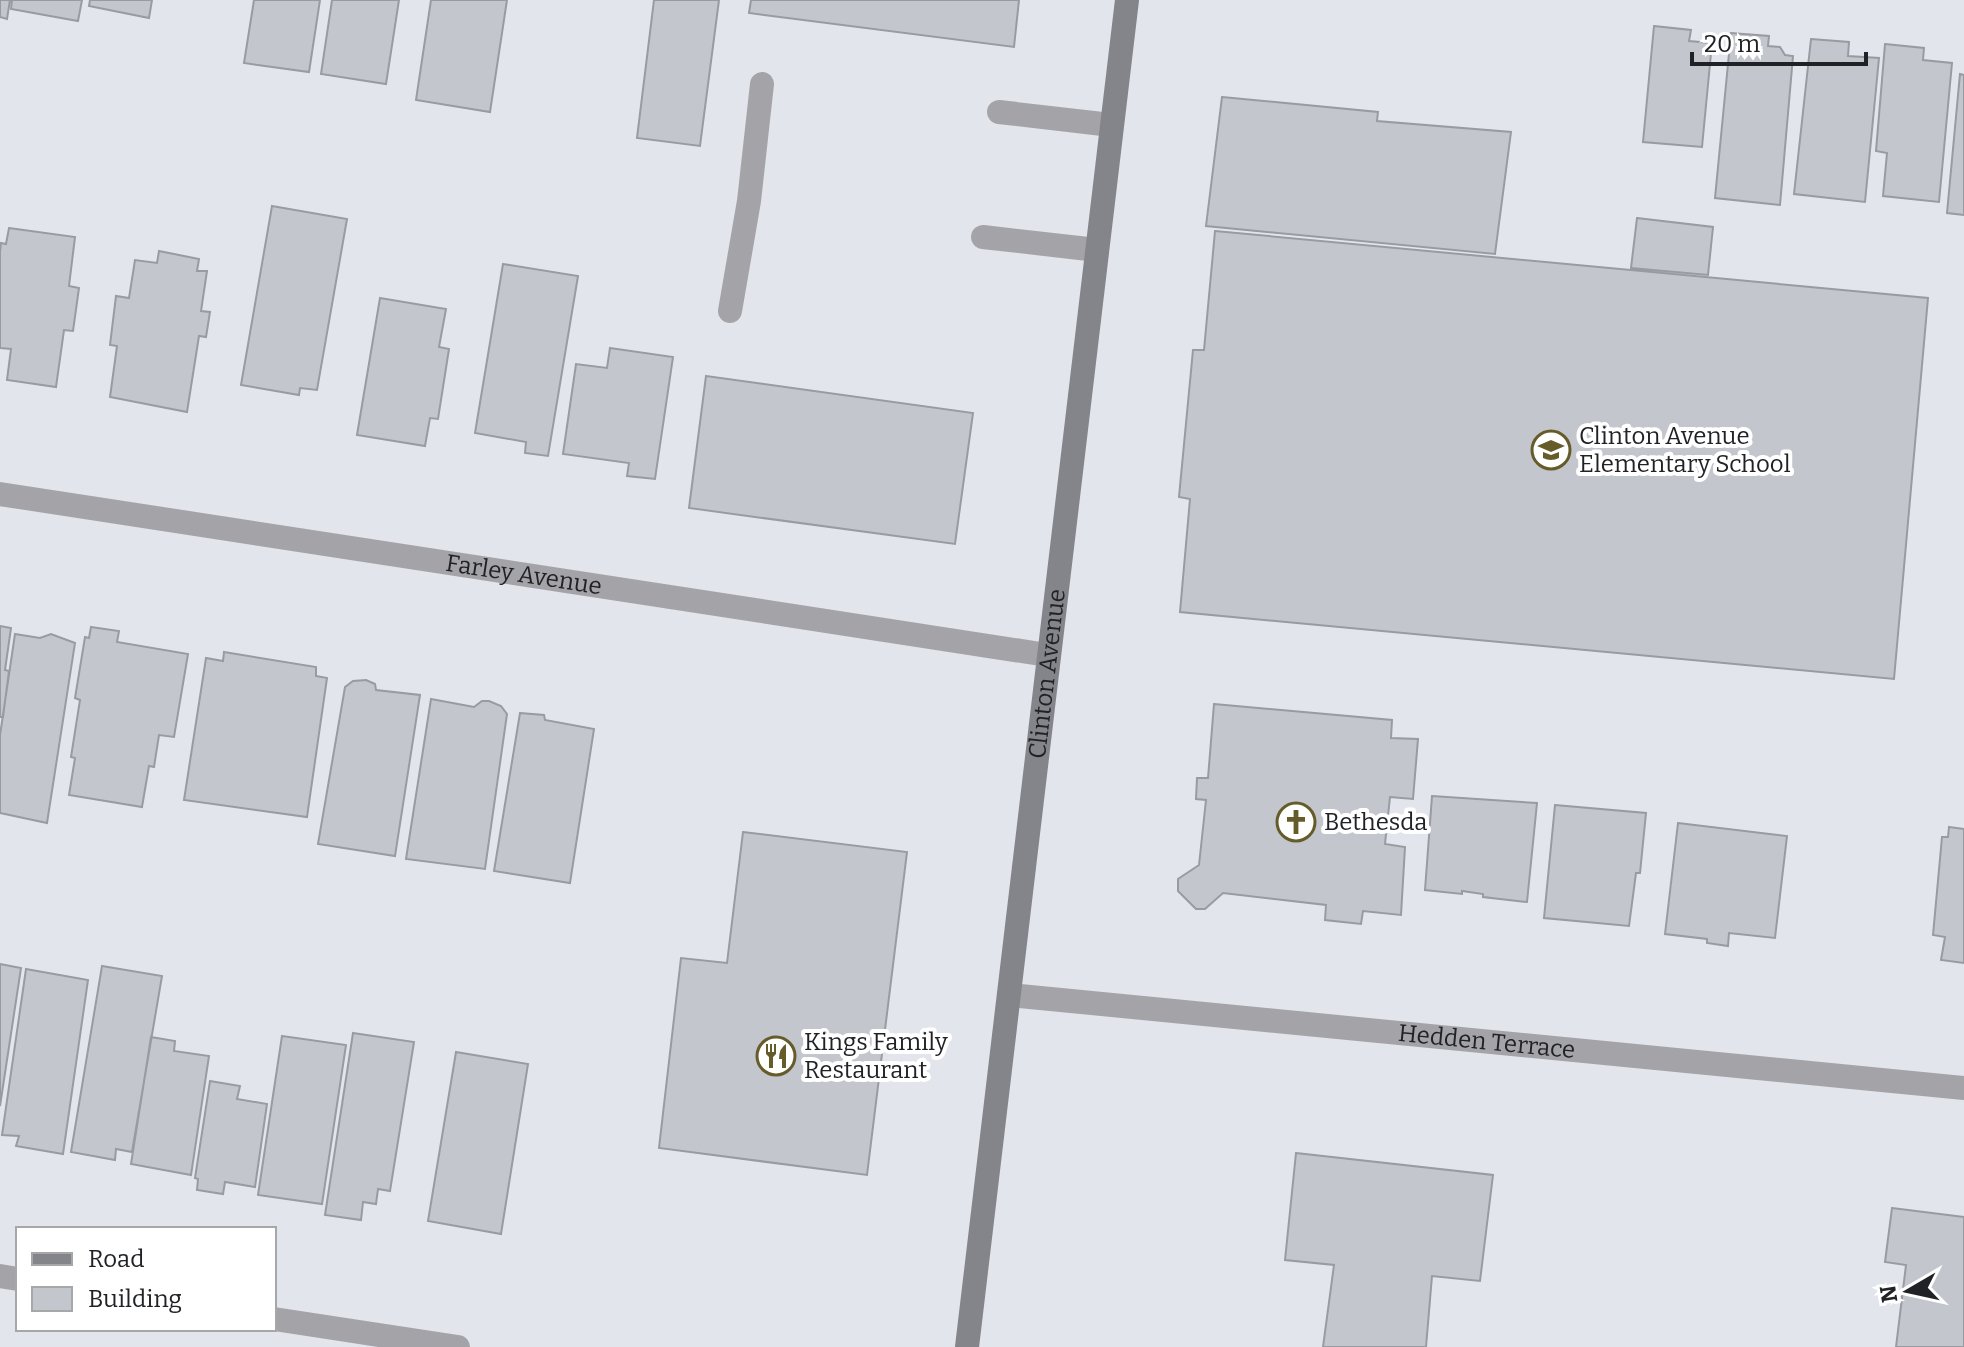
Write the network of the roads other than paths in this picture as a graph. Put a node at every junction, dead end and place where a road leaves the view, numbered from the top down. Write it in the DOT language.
graph roads {
  1 [pos="1127,0"];
  2 [pos="762,84"];
  3 [pos="999,112"];
  4 [pos="1111,125"];
  5 [pos="983,237"];
  6 [pos="1097,250"];
  7 [pos="730,311"];
  8 [pos="0,494"];
  9 [pos="1047,655"];
  10 [pos="1009,995"];
  11 [pos="1964,1088"];
  12 [pos="276,1319"];
  13 [pos="458,1347"];
  14 [pos="967,1347"];
  1 -- 4 [label="main road, Clinton Avenue"];
  2 -- 7 [label="street"];
  3 -- 4 [label="street"];
  4 -- 6 [label="main road, Clinton Avenue"];
  5 -- 6 [label="street"];
  6 -- 9 [label="main road, Clinton Avenue"];
  8 -- 9 [label="street, Farley Avenue"];
  9 -- 10 [label="main road, Clinton Avenue"];
  10 -- 11 [label="street, Hedden Terrace"];
  10 -- 14 [label="main road, Clinton Avenue"];
  12 -- 13 [label="street"];
}
